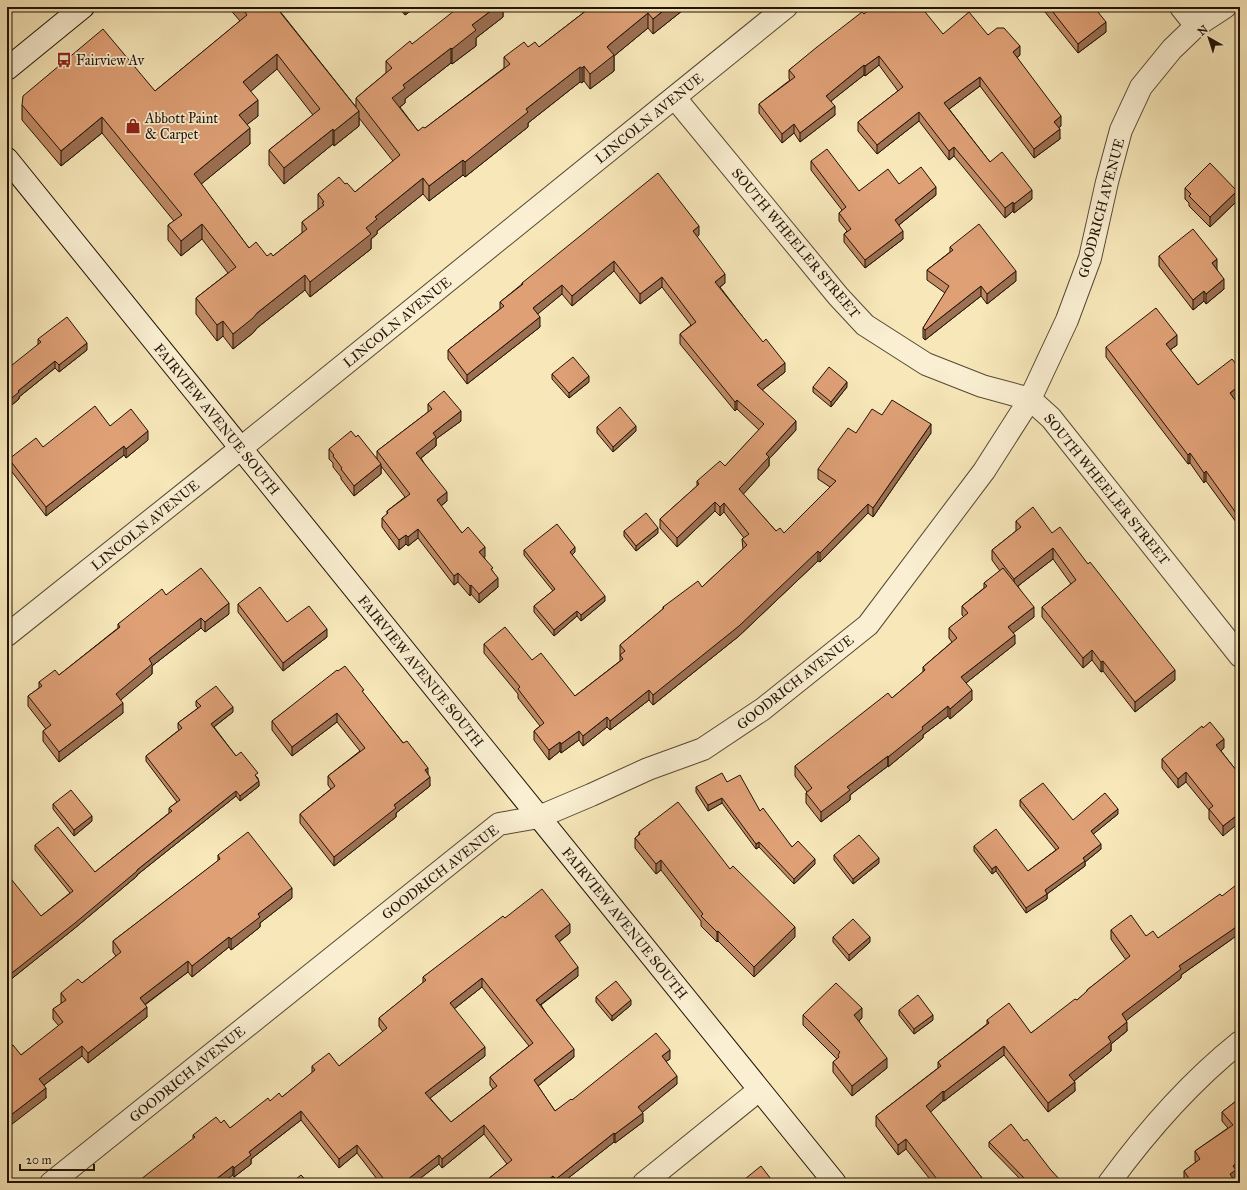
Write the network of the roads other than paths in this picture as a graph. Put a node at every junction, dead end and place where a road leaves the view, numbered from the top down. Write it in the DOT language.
graph roads {
  1 [pos="83,7"];
  2 [pos="786,7"];
  3 [pos="1181,7"];
  4 [pos="1225,7"];
  5 [pos="1196,26"];
  6 [pos="7,69"];
  7 [pos="675,98"];
  8 [pos="7,159"];
  9 [pos="1030,399"];
  10 [pos="241,448"];
  11 [pos="7,635"];
  12 [pos="1240,656"];
  13 [pos="539,816"];
  14 [pos="1240,1042"];
  15 [pos="759,1090"];
  16 [pos="51,1183"];
  17 [pos="644,1183"];
  18 [pos="835,1183"];
  19 [pos="1109,1183"];
  1 -- 6 [label="street"];
  2 -- 7 [label="street, LINCOLN AVENUE"];
  3 -- 5 [label="street"];
  4 -- 5 [label="street, GOODRICH AVENUE"];
  5 -- 9 [label="street, GOODRICH AVENUE"];
  7 -- 9 [label="street, SOUTH WHEELER STREET"];
  7 -- 10 [label="street, LINCOLN AVENUE"];
  8 -- 10 [label="street, FAIRVIEW AVENUE SOUTH"];
  9 -- 12 [label="street, SOUTH WHEELER STREET"];
  9 -- 13 [label="street, GOODRICH AVENUE"];
  10 -- 11 [label="street, LINCOLN AVENUE"];
  10 -- 13 [label="street, FAIRVIEW AVENUE SOUTH"];
  13 -- 15 [label="street, FAIRVIEW AVENUE SOUTH"];
  13 -- 16 [label="street, GOODRICH AVENUE"];
  14 -- 19 [label="street"];
  15 -- 17 [label="street"];
  15 -- 18 [label="street, FAIRVIEW AVENUE SOUTH"];
}
